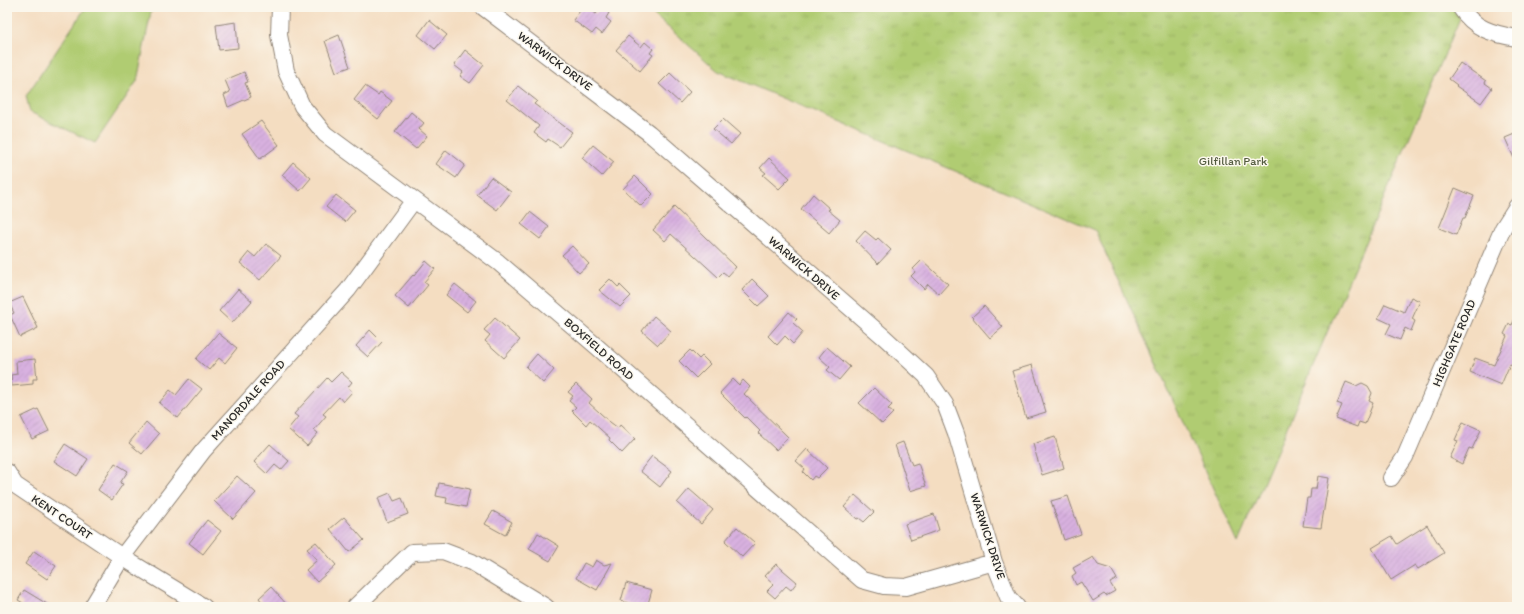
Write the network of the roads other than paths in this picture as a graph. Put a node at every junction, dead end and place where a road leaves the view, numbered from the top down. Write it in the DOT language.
graph roads {
  1 [pos="280,7"];
  2 [pos="483,7"];
  3 [pos="1460,7"];
  4 [pos="1517,38"];
  5 [pos="414,200"];
  6 [pos="1517,206"];
  7 [pos="7,472"];
  8 [pos="1391,478"];
  9 [pos="122,557"];
  10 [pos="994,562"];
  11 [pos="92,607"];
  12 [pos="204,607"];
  13 [pos="355,607"];
  14 [pos="546,607"];
  15 [pos="1018,607"];
  1 -- 5 [label="street, BOXFIELD ROAD"];
  2 -- 10 [label="street, WARWICK DRIVE"];
  3 -- 4 [label="street"];
  5 -- 9 [label="street, MANORDALE ROAD"];
  5 -- 10 [label="street, BOXFIELD ROAD"];
  6 -- 8 [label="street, HIGHGATE ROAD"];
  7 -- 9 [label="street, KENT COURT"];
  9 -- 11 [label="street, MANORDALE ROAD"];
  9 -- 12 [label="street, KENT COURT"];
  10 -- 15 [label="street, WARWICK DRIVE"];
  13 -- 14 [label="street"];
}
